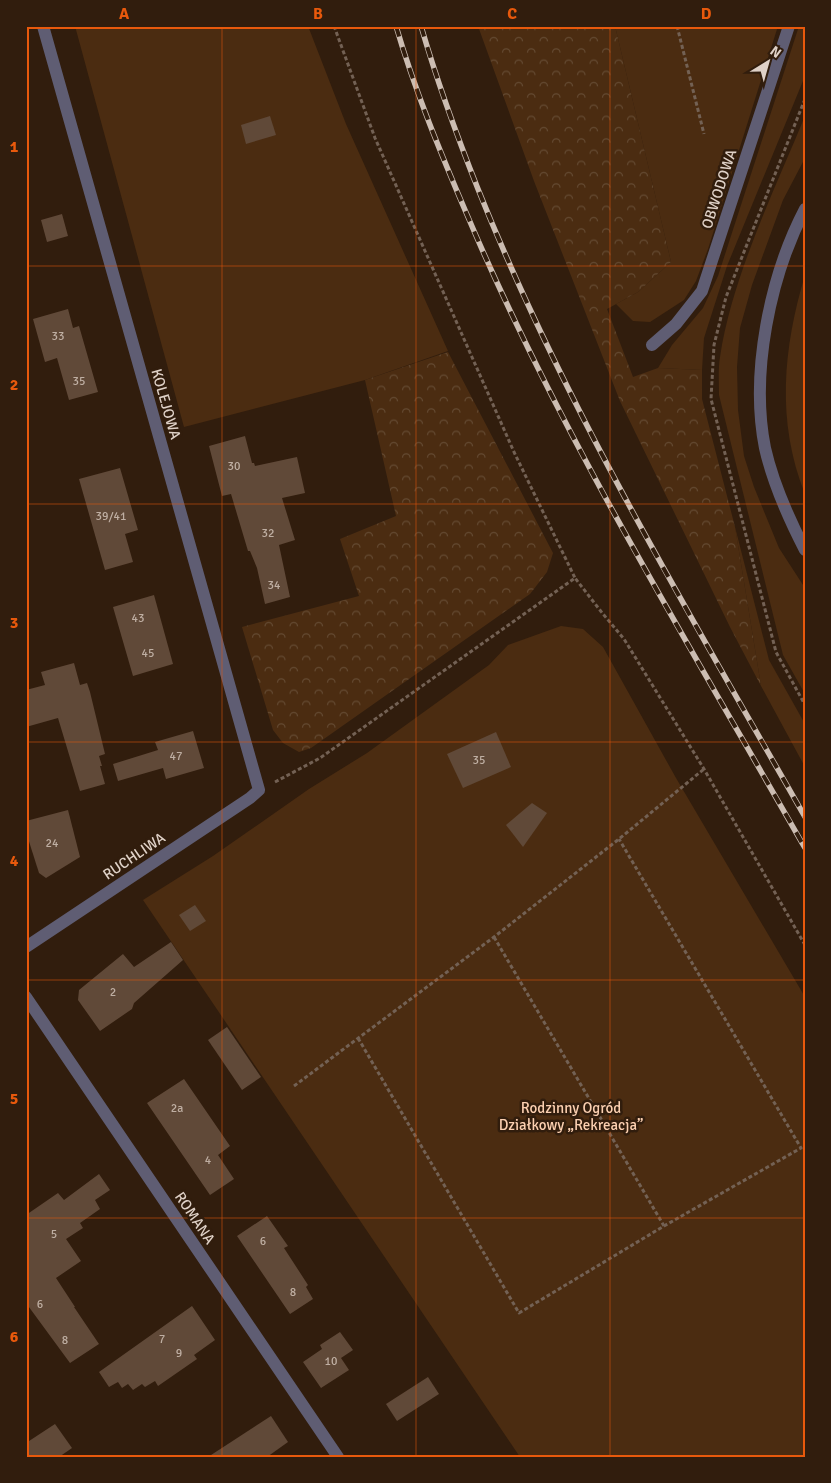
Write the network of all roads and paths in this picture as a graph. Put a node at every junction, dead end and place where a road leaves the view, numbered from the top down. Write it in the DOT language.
graph roads {
  1 [pos="43,26"];
  2 [pos="334,26"];
  3 [pos="677,26"];
  4 [pos="789,26"];
  5 [pos="704,134"];
  6 [pos="805,209"];
  7 [pos="652,344"];
  8 [pos="805,550"];
  9 [pos="575,578"];
  10 [pos="704,769"];
  11 [pos="259,790"];
  12 [pos="619,839"];
  13 [pos="494,937"];
  14 [pos="805,945"];
  15 [pos="26,947"];
  16 [pos="26,996"];
  17 [pos="358,1038"];
  18 [pos="294,1086"];
  19 [pos="803,1148"];
  20 [pos="664,1226"];
  21 [pos="338,1457"];
  1 -- 11 [label="street, KOLEJOWA"];
  2 -- 9 [label="path"];
  3 -- 5 [label="path"];
  4 -- 7 [label="street, OBWODOWA"];
  6 -- 8 [label="street"];
  9 -- 10 [label="path"];
  9 -- 11 [label="path"];
  10 -- 12 [label="path"];
  10 -- 14 [label="path"];
  11 -- 15 [label="street, RUCHLIWA"];
  12 -- 13 [label="path"];
  12 -- 19 [label="path"];
  13 -- 17 [label="path"];
  13 -- 20 [label="path"];
  16 -- 21 [label="street, ROMANA"];
  17 -- 18 [label="path"];
  17 -- 20 [label="path"];
  19 -- 20 [label="path"];
}
